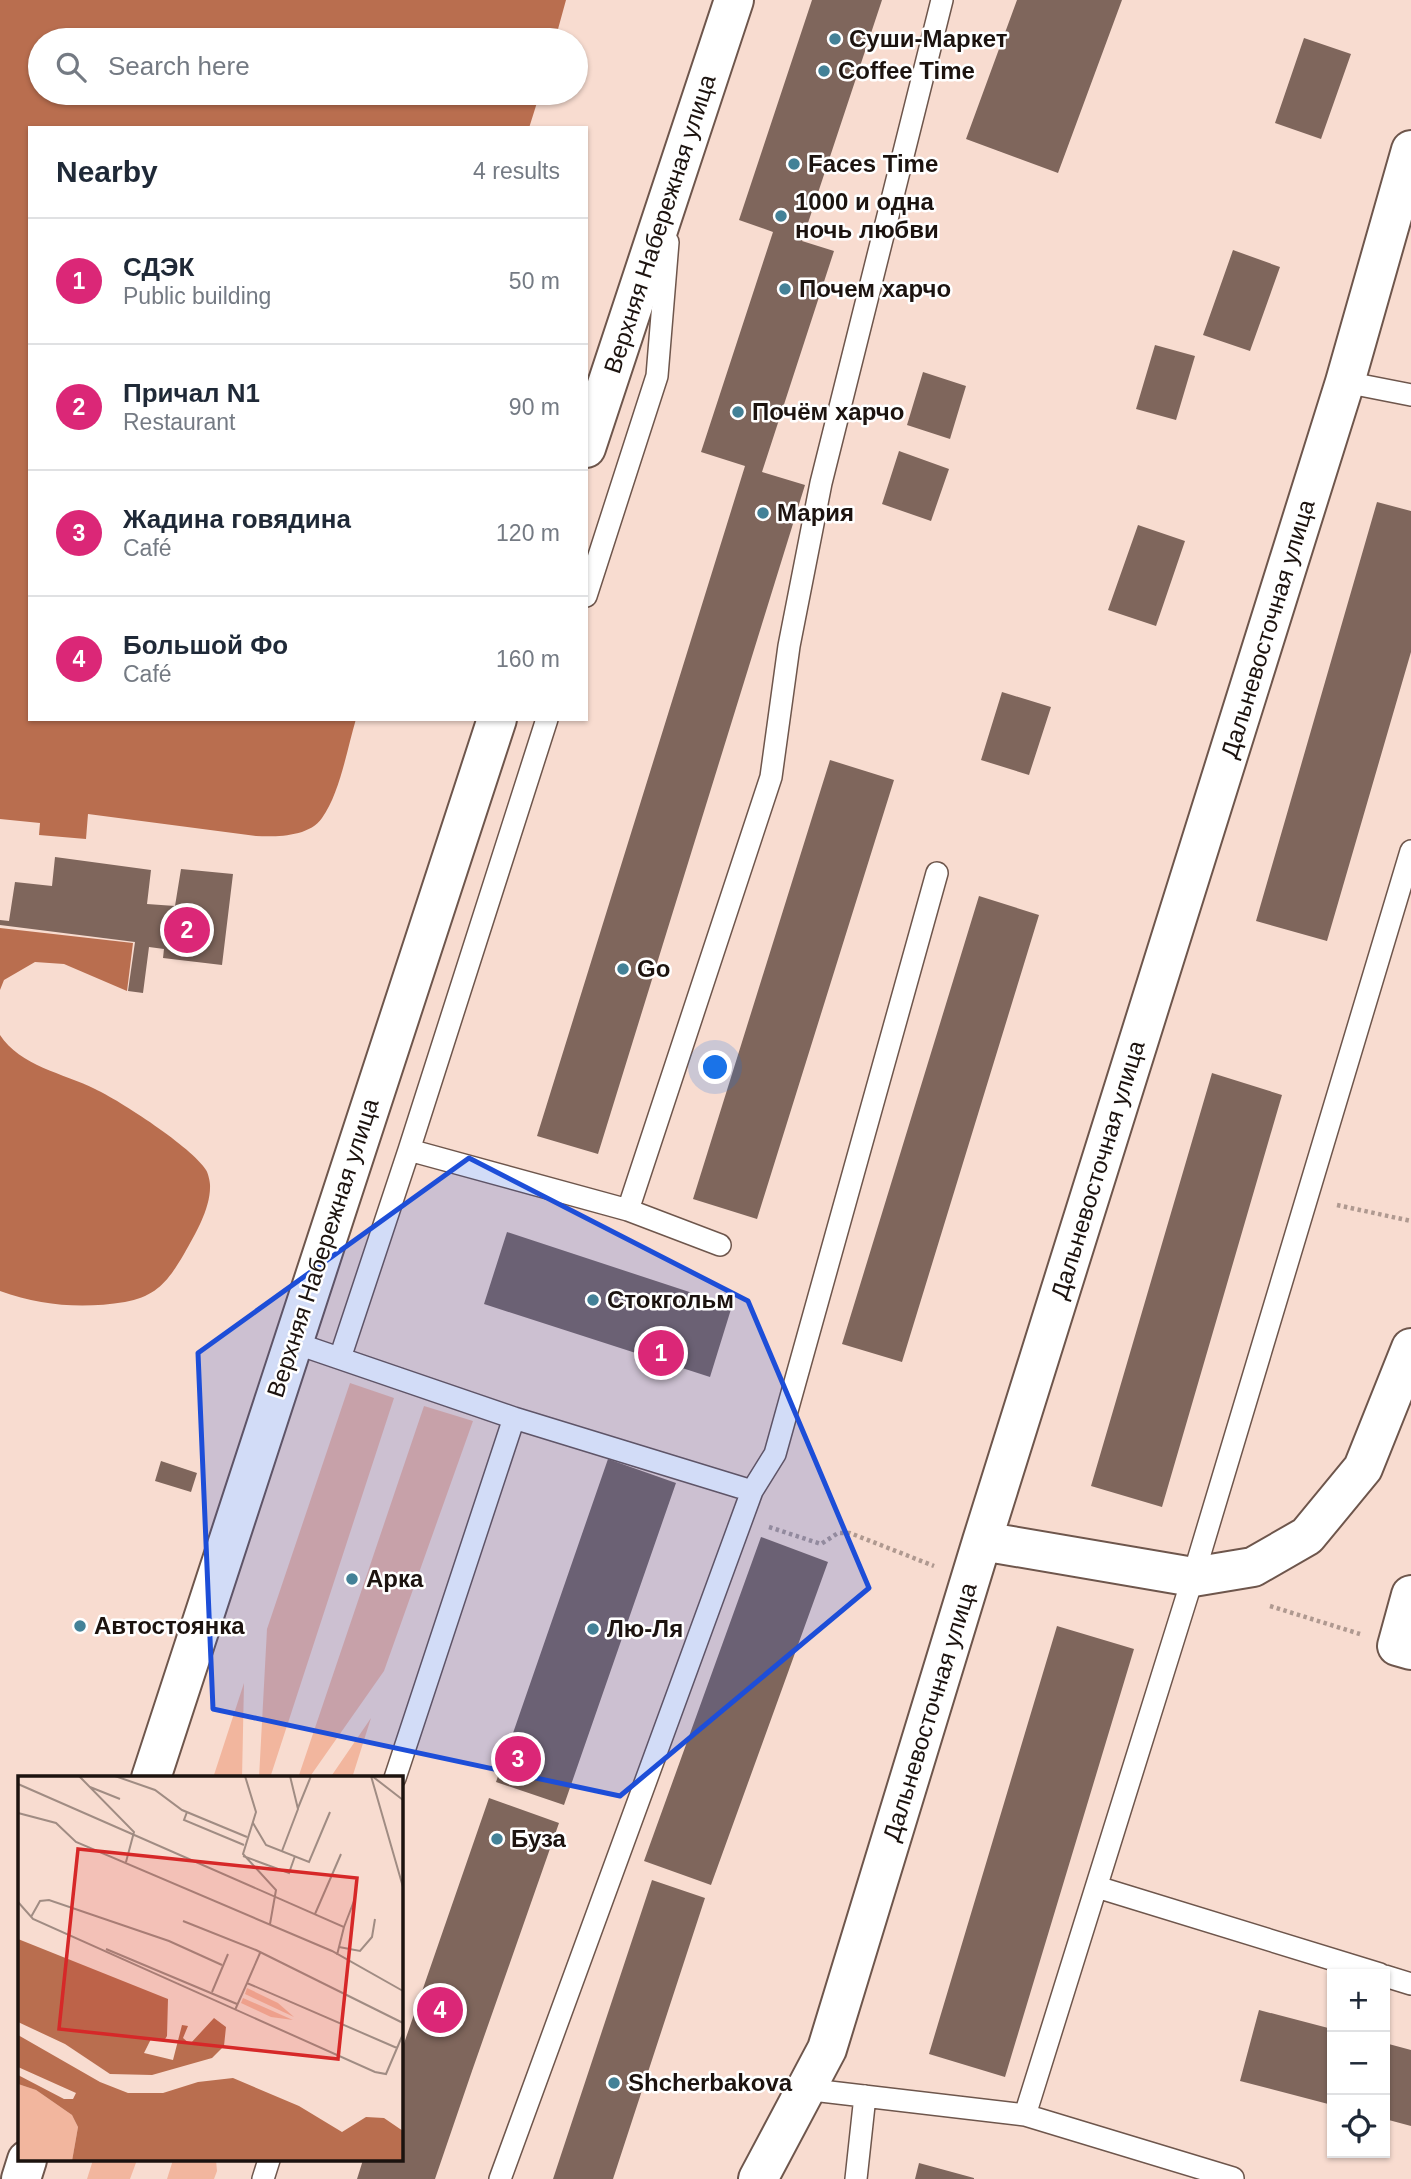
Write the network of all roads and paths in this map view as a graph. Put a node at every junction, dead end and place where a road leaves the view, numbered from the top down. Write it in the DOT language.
graph roads {
  1 [pos="734,0"];
  2 [pos="943,0"];
  3 [pos="1411,150"];
  4 [pos="673,186"];
  5 [pos="1346,382"];
  6 [pos="1411,395"];
  7 [pos="588,442"];
  8 [pos="588,590"];
  9 [pos="496,721"];
  10 [pos="546,721"];
  11 [pos="1411,851"];
  12 [pos="937,873"];
  13 [pos="409,1150"];
  14 [pos="1307,1199"];
  15 [pos="628,1210"];
  16 [pos="1411,1222"];
  17 [pos="720,1245"];
  18 [pos="292,1342"];
  19 [pos="1411,1348"];
  20 [pos="340,1358"];
  21 [pos="514,1418"];
  22 [pos="752,1491"];
  23 [pos="767,1526"];
  24 [pos="982,1541"];
  25 [pos="940,1568"];
  26 [pos="1193,1577"];
  27 [pos="1411,1595"];
  28 [pos="1270,1606"];
  29 [pos="1404,1648"];
  30 [pos="151,1776"];
  31 [pos="396,1776"];
  32 [pos="1097,1887"];
  33 [pos="1364,1969"];
  34 [pos="1390,1978"];
  35 [pos="1411,1984"];
  36 [pos="804,2089"];
  37 [pos="865,2096"];
  38 [pos="1026,2115"];
  39 [pos="26,2162"];
  40 [pos="268,2162"];
  41 [pos="1233,2178"];
  42 [pos="21,2179"];
  43 [pos="262,2179"];
  44 [pos="500,2179"];
  45 [pos="758,2179"];
  46 [pos="856,2179"];
  1 -- 4 [label="street, Верхняя Набережная улица"];
  2 -- 15 [label="lane"];
  3 -- 5 [label="street, Дальневосточная улица"];
  4 -- 7 [label="street, Верхняя Набережная улица"];
  4 -- 8 [label="lane"];
  5 -- 6 [label="lane"];
  5 -- 24 [label="street, Дальневосточная улица"];
  9 -- 18 [label="street, Верхняя Набережная улица"];
  10 -- 13 [label="lane"];
  11 -- 14 [label="lane"];
  12 -- 22 [label="lane"];
  13 -- 15 [label="lane"];
  13 -- 20 [label="lane"];
  14 -- 16 [label="path"];
  14 -- 26 [label="lane"];
  15 -- 17 [label="lane"];
  18 -- 20 [label="lane"];
  18 -- 30 [label="street, Верхняя Набережная улица"];
  19 -- 26 [label="street"];
  20 -- 21 [label="lane"];
  21 -- 22 [label="lane"];
  21 -- 31 [label="lane"];
  22 -- 44 [label="lane"];
  23 -- 25 [label="path"];
  24 -- 26 [label="street"];
  24 -- 36 [label="street, Дальневосточная улица"];
  26 -- 32 [label="lane"];
  27 -- 29 [label="street"];
  28 -- 29 [label="path"];
  32 -- 33 [label="lane"];
  32 -- 38 [label="lane"];
  34 -- 35 [label="lane"];
  36 -- 37 [label="lane"];
  36 -- 45 [label="street, Дальневосточная улица"];
  37 -- 38 [label="lane"];
  37 -- 46 [label="lane"];
  38 -- 41 [label="lane"];
  39 -- 42 [label="street"];
  40 -- 43 [label="lane"];
}
